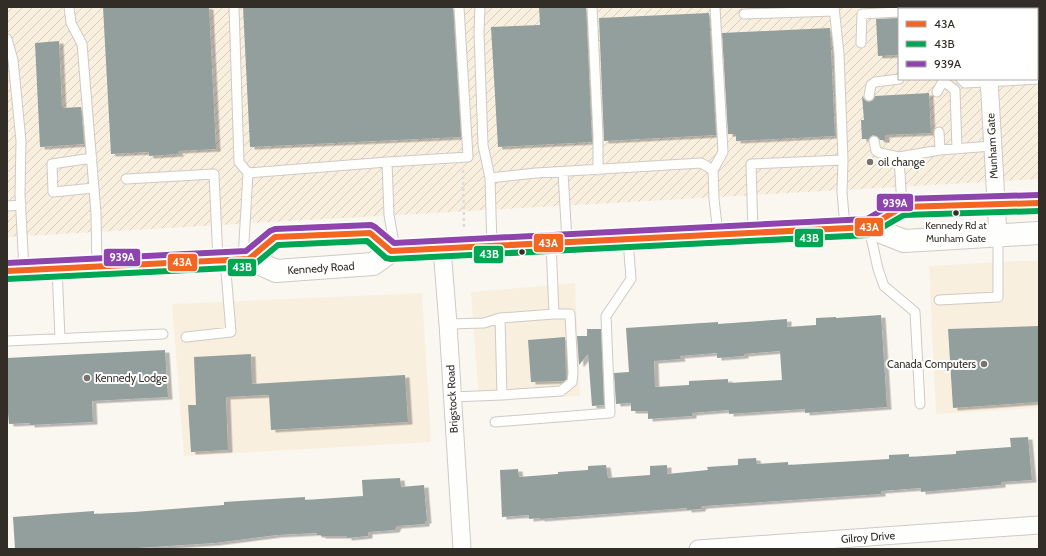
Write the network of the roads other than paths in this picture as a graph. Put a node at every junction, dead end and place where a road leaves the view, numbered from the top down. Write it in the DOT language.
graph roads {
  1 [pos="69,7"];
  2 [pos="234,7"];
  3 [pos="459,7"];
  4 [pos="480,7"];
  5 [pos="592,7"];
  6 [pos="715,7"];
  7 [pos="834,9"];
  8 [pos="898,12"];
  9 [pos="744,14"];
  10 [pos="7,40"];
  11 [pos="861,43"];
  12 [pos="898,79"];
  13 [pos="943,80"];
  14 [pos="963,80"];
  15 [pos="989,80"];
  16 [pos="937,92"];
  17 [pos="870,96"];
  18 [pos="939,132"];
  19 [pos="874,141"];
  20 [pos="992,146"];
  21 [pos="957,148"];
  22 [pos="940,150"];
  23 [pos="899,157"];
  24 [pos="92,158"];
  25 [pos="843,160"];
  26 [pos="387,162"];
  27 [pos="598,170"];
  28 [pos="713,170"];
  29 [pos="248,172"];
  30 [pos="563,172"];
  31 [pos="490,178"];
  32 [pos="126,179"];
  33 [pos="94,188"];
  34 [pos="1039,203"];
  35 [pos="995,204"];
  36 [pos="21,205"];
  37 [pos="7,206"];
  38 [pos="902,207"];
  39 [pos="869,227"];
  40 [pos="845,228"];
  41 [pos="753,233"];
  42 [pos="1039,233"];
  43 [pos="718,234"];
  44 [pos="998,236"];
  45 [pos="628,239"];
  46 [pos="559,242"];
  47 [pos="492,246"];
  48 [pos="442,249"];
  49 [pos="394,251"];
  50 [pos="234,260"];
  51 [pos="97,266"];
  52 [pos="57,268"];
  53 [pos="15,270"];
  54 [pos="939,300"];
  55 [pos="554,314"];
  56 [pos="500,318"];
  57 [pos="448,324"];
  58 [pos="163,334"];
  59 [pos="186,337"];
  60 [pos="60,338"];
  61 [pos="7,341"];
  62 [pos="502,395"];
  63 [pos="452,397"];
  64 [pos="920,404"];
  65 [pos="495,422"];
  66 [pos="1039,525"];
  67 [pos="462,549"];
  68 [pos="698,549"];
  1 -- 24 [label="lane"];
  2 -- 29 [label="lane"];
  3 -- 26 [label="lane"];
  4 -- 31 [label="lane"];
  5 -- 27 [label="lane"];
  6 -- 28 [label="lane"];
  7 -- 9 [label="lane"];
  7 -- 25 [label="lane"];
  8 -- 11 [label="lane"];
  10 -- 36 [label="lane"];
  12 -- 17 [label="lane"];
  13 -- 16 [label="lane"];
  13 -- 21 [label="lane"];
  14 -- 15 [label="lane"];
  15 -- 20 [label="street, Munham Gate"];
  18 -- 22 [label="lane"];
  19 -- 23 [label="lane"];
  20 -- 21 [label="lane"];
  20 -- 35 [label="street, Munham Gate"];
  21 -- 22 [label="lane"];
  22 -- 23 [label="lane"];
  23 -- 38 [label="lane"];
  24 -- 33 [label="lane"];
  24 -- 33 [label="lane"];
  25 -- 40 [label="lane"];
  25 -- 41 [label="lane"];
  26 -- 29 [label="lane"];
  26 -- 49 [label="lane"];
  27 -- 28 [label="lane"];
  27 -- 30 [label="lane"];
  28 -- 43 [label="lane"];
  29 -- 50 [label="lane"];
  30 -- 31 [label="lane"];
  30 -- 46 [label="lane"];
  31 -- 47 [label="lane"];
  32 -- 50 [label="lane"];
  33 -- 51 [label="lane"];
  34 -- 35 [label="main road"];
  35 -- 38 [label="main road"];
  35 -- 44 [label="street, Munham Gate"];
  36 -- 37 [label="lane"];
  36 -- 53 [label="lane"];
  38 -- 39 [label="main road"];
  39 -- 40 [label="main road"];
  39 -- 44 [label="main road"];
  39 -- 64 [label="lane"];
  40 -- 41 [label="main road"];
  41 -- 43 [label="main road"];
  42 -- 44 [label="main road"];
  43 -- 45 [label="main road"];
  44 -- 54 [label="lane"];
  45 -- 46 [label="main road"];
  45 -- 65 [label="lane"];
  46 -- 47 [label="main road"];
  46 -- 55 [label="lane"];
  47 -- 48 [label="main road"];
  48 -- 49 [label="main road"];
  48 -- 57 [label="street, Brigstock Road"];
  49 -- 50 [label="main road, Kennedy Road"];
  49 -- 50 [label="main road"];
  50 -- 51 [label="main road, Kennedy Road"];
  50 -- 59 [label="lane"];
  51 -- 52 [label="main road, Kennedy Road"];
  52 -- 53 [label="main road, Kennedy Road"];
  52 -- 60 [label="lane"];
  55 -- 56 [label="lane"];
  55 -- 62 [label="lane"];
  56 -- 57 [label="lane"];
  56 -- 62 [label="lane"];
  57 -- 63 [label="street, Brigstock Road"];
  58 -- 60 [label="lane"];
  60 -- 61 [label="lane"];
  62 -- 63 [label="lane"];
  63 -- 67 [label="street, Brigstock Road"];
  66 -- 68 [label="street, Gilroy Drive"];
}
